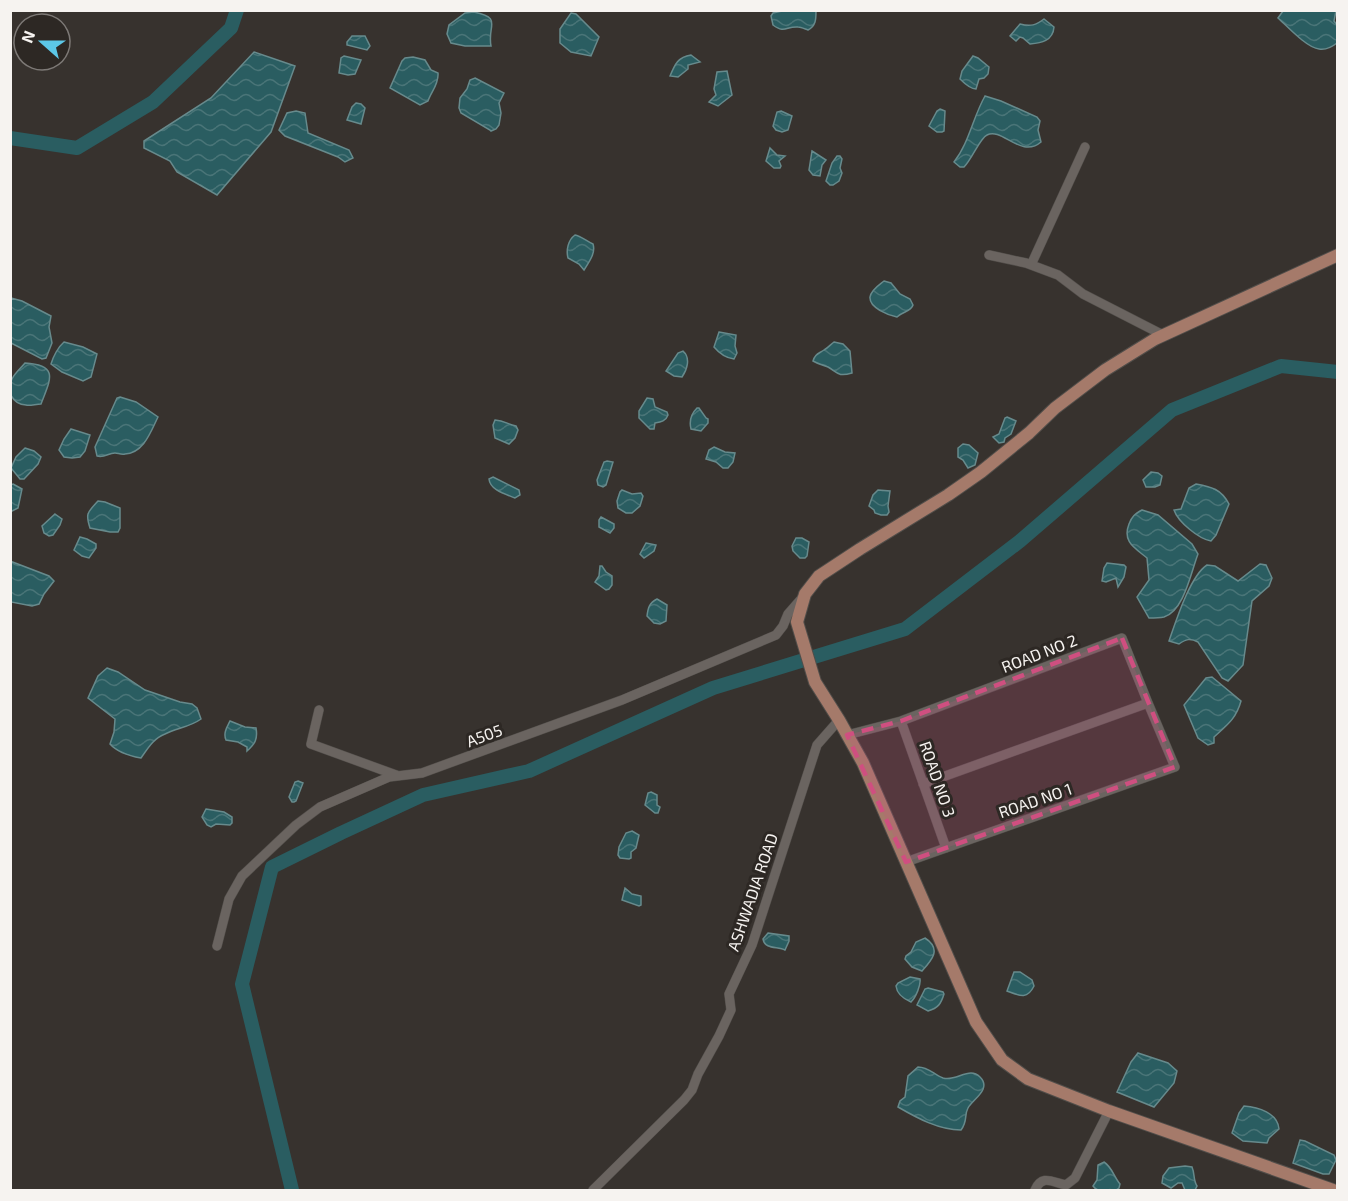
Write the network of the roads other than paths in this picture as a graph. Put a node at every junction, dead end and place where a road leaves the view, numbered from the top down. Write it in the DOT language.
graph roads {
  1 [pos="1085,147"];
  2 [pos="989,255"];
  3 [pos="1338,255"];
  4 [pos="1031,265"];
  5 [pos="1164,335"];
  6 [pos="806,594"];
  7 [pos="1148,703"];
  8 [pos="319,710"];
  9 [pos="839,720"];
  10 [pos="901,721"];
  11 [pos="847,735"];
  12 [pos="399,776"];
  13 [pos="923,784"];
  14 [pos="946,848"];
  15 [pos="906,862"];
  16 [pos="217,946"];
  17 [pos="1110,1111"];
  18 [pos="593,1191"];
  19 [pos="1035,1191"];
  20 [pos="1333,1191"];
  1 -- 4 [label="street"];
  2 -- 4 [label="street"];
  3 -- 5 [label="main road"];
  4 -- 5 [label="street"];
  5 -- 6 [label="main road"];
  6 -- 9 [label="main road"];
  6 -- 12 [label="street, A505"];
  7 -- 10 [label="street, ROAD NO 2"];
  7 -- 13 [label="street"];
  7 -- 14 [label="street, ROAD NO 1"];
  8 -- 12 [label="street"];
  9 -- 11 [label="main road"];
  9 -- 18 [label="street, ASHWADIA ROAD"];
  10 -- 11 [label="street"];
  10 -- 13 [label="street, ROAD NO 3"];
  11 -- 15 [label="main road"];
  12 -- 16 [label="street, A505"];
  13 -- 14 [label="street, ROAD NO 3"];
  14 -- 15 [label="street, ROAD NO 1"];
  15 -- 17 [label="main road"];
  17 -- 19 [label="street"];
  17 -- 20 [label="main road"];
}
